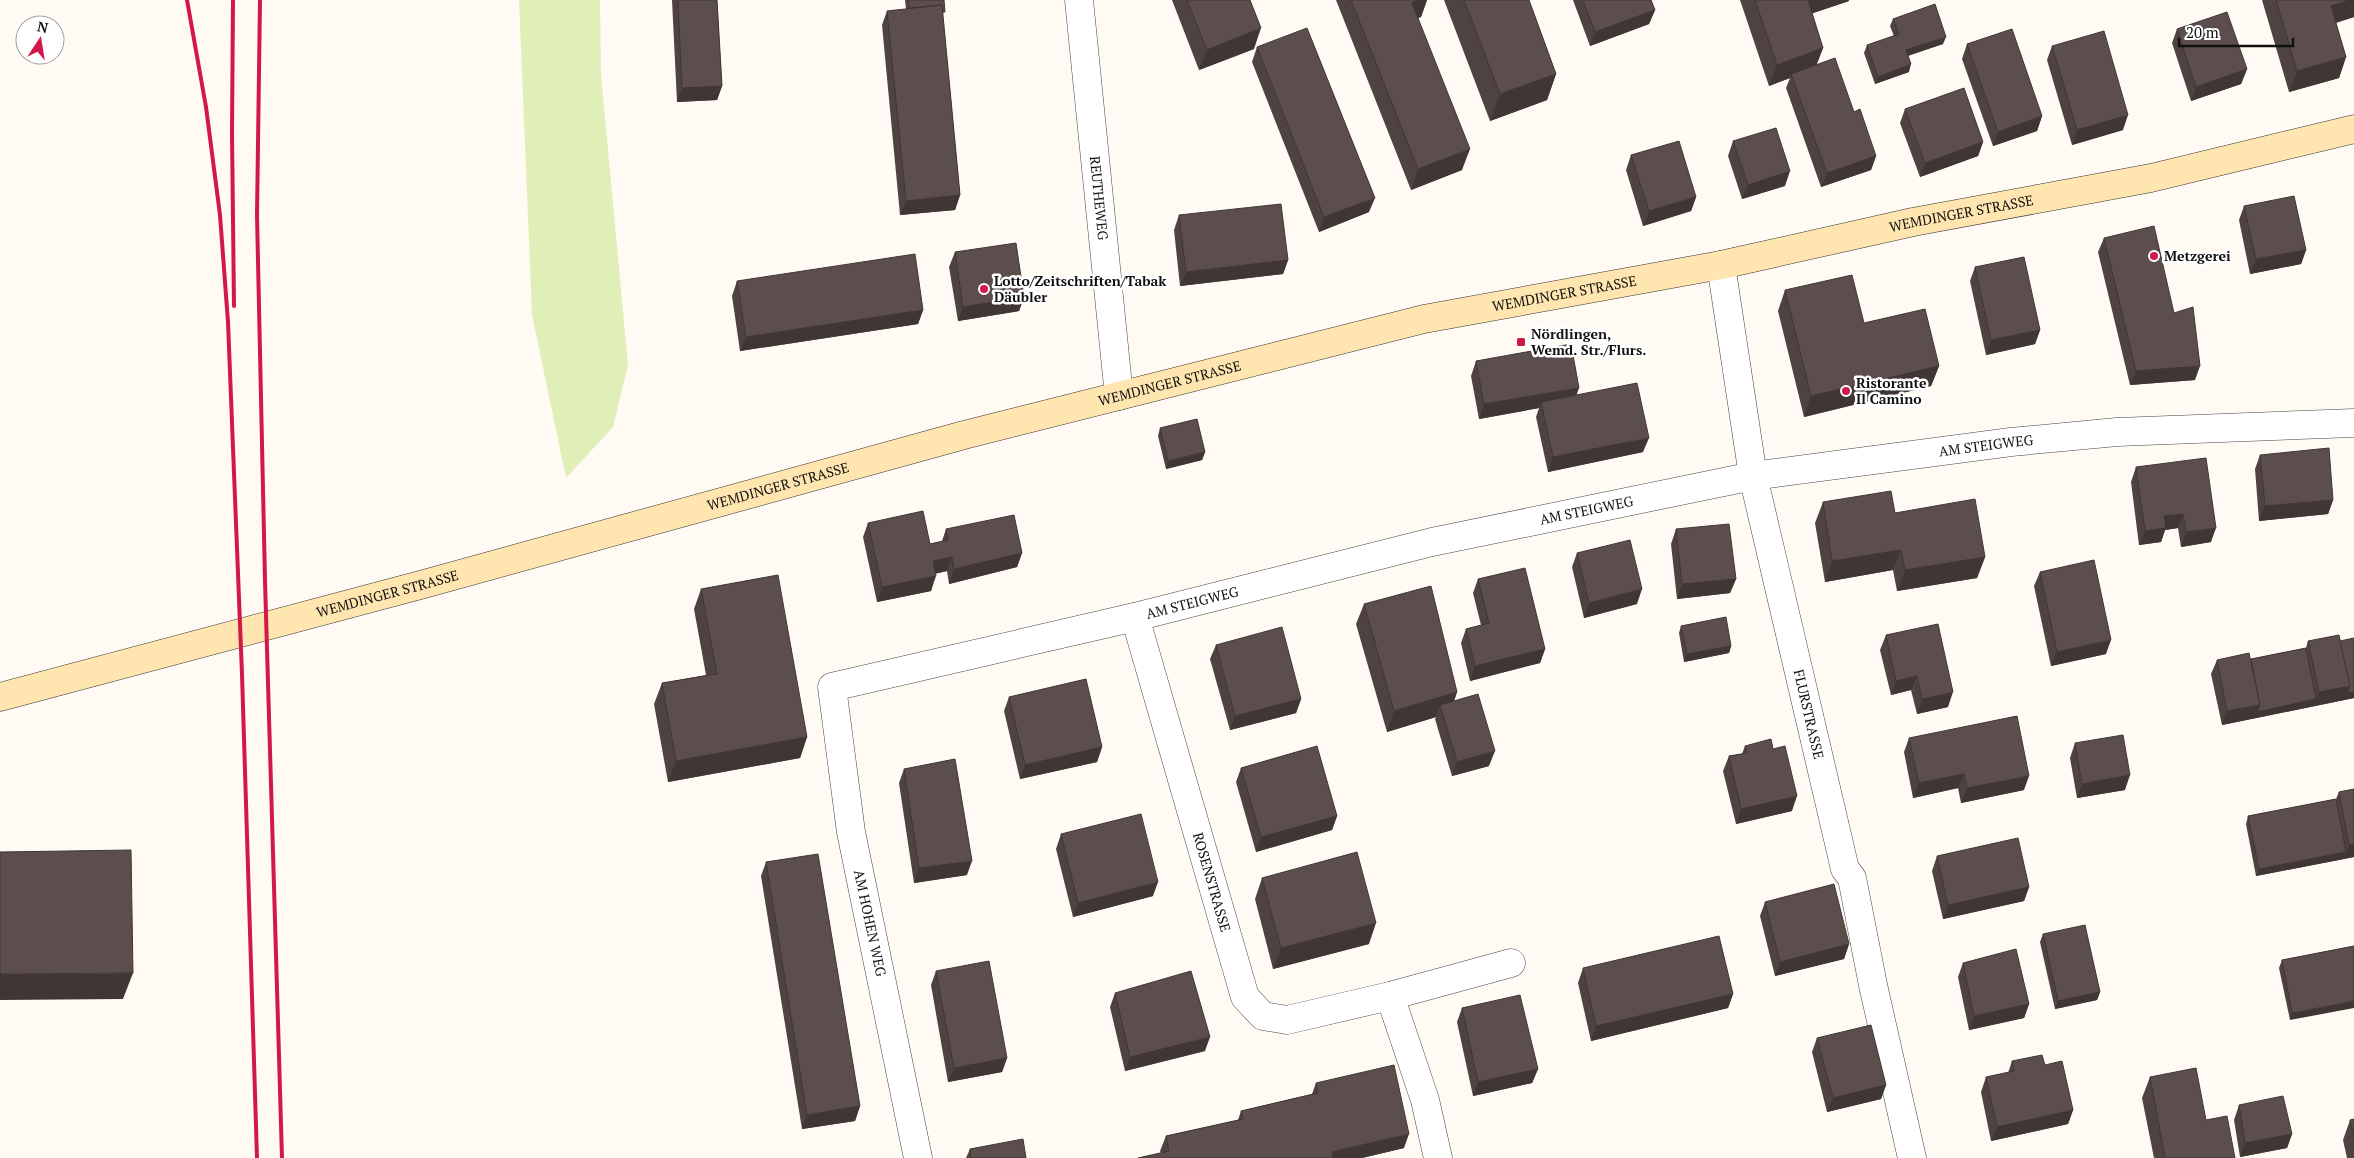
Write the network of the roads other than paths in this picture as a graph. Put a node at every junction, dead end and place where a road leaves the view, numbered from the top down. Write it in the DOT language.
graph roads {
  1 [pos="1079,0"];
  2 [pos="2354,129"];
  3 [pos="1721,265"];
  4 [pos="1119,396"];
  5 [pos="2354,423"];
  6 [pos="1753,476"];
  7 [pos="1135,617"];
  8 [pos="832,687"];
  9 [pos="0,698"];
  10 [pos="1511,963"];
  11 [pos="1390,996"];
  12 [pos="918,1158"];
  13 [pos="1438,1158"];
  14 [pos="1912,1158"];
  1 -- 4 [label="street, REUTHEWEG"];
  2 -- 3 [label="main road, WEMDINGER STRASSE"];
  3 -- 4 [label="main road, WEMDINGER STRASSE"];
  3 -- 6 [label="street, FLURSTRASSE"];
  4 -- 9 [label="main road, WEMDINGER STRASSE"];
  5 -- 6 [label="street, AM STEIGWEG"];
  6 -- 7 [label="street, AM STEIGWEG"];
  6 -- 14 [label="street, FLURSTRASSE"];
  7 -- 8 [label="street, AM STEIGWEG"];
  7 -- 11 [label="street, ROSENSTRASSE"];
  8 -- 12 [label="street, AM HOHEN WEG"];
  10 -- 11 [label="street, ROSENSTRASSE"];
  11 -- 13 [label="street"];
}
